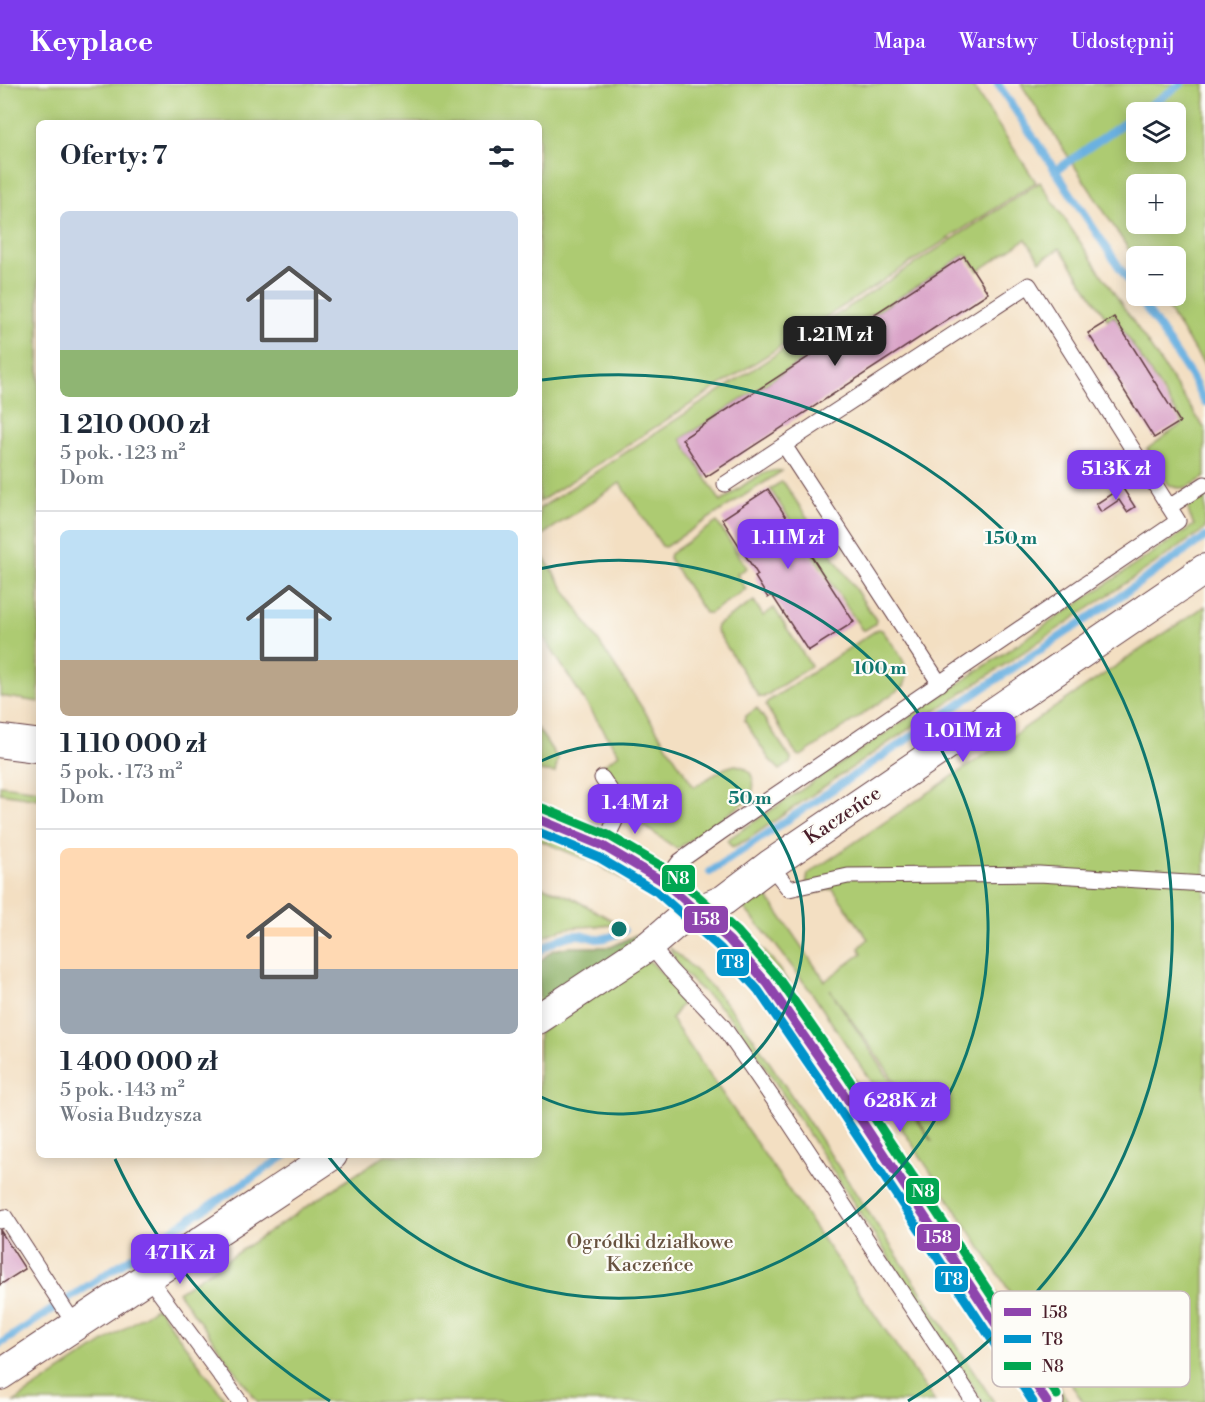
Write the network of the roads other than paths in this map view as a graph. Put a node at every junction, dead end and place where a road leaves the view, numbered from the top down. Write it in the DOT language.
graph roads {
  1 [pos="784,445"];
  2 [pos="725,484"];
  3 [pos="1205,484"];
  4 [pos="1169,507"];
  5 [pos="1205,569"];
  6 [pos="940,684"];
  7 [pos="0,741"];
  8 [pos="36,746"];
  9 [pos="602,778"];
  10 [pos="542,820"];
  11 [pos="603,846"];
  12 [pos="770,865"];
  13 [pos="664,882"];
  14 [pos="1205,884"];
  15 [pos="697,911"];
  16 [pos="650,945"];
  17 [pos="542,1015"];
  18 [pos="328,1158"];
  19 [pos="0,1221"];
  20 [pos="148,1277"];
  21 [pos="992,1319"];
  22 [pos="72,1321"];
  23 [pos="0,1375"];
  24 [pos="1037,1387"];
  25 [pos="240,1402"];
  26 [pos="974,1402"];
  27 [pos="1047,1402"];
  1 -- 2 [label="lane"];
  1 -- 4 [label="lane"];
  1 -- 6 [label="lane"];
  3 -- 4 [label="lane"];
  4 -- 6 [label="lane"];
  5 -- 12 [label="street, Kaczeńce"];
  6 -- 13 [label="lane"];
  7 -- 8 [label="street"];
  9 -- 11 [label="lane"];
  10 -- 11 [label="street"];
  11 -- 13 [label="street"];
  12 -- 14 [label="lane"];
  12 -- 15 [label="street, Kaczeńce"];
  13 -- 15 [label="street"];
  15 -- 16 [label="street, Kaczeńce"];
  15 -- 21 [label="street"];
  16 -- 17 [label="street, Kaczeńce"];
  16 -- 26 [label="lane"];
  18 -- 20 [label="street"];
  19 -- 22 [label="lane"];
  20 -- 22 [label="street"];
  20 -- 25 [label="lane"];
  22 -- 23 [label="street"];
  24 -- 27 [label="street"];
}
